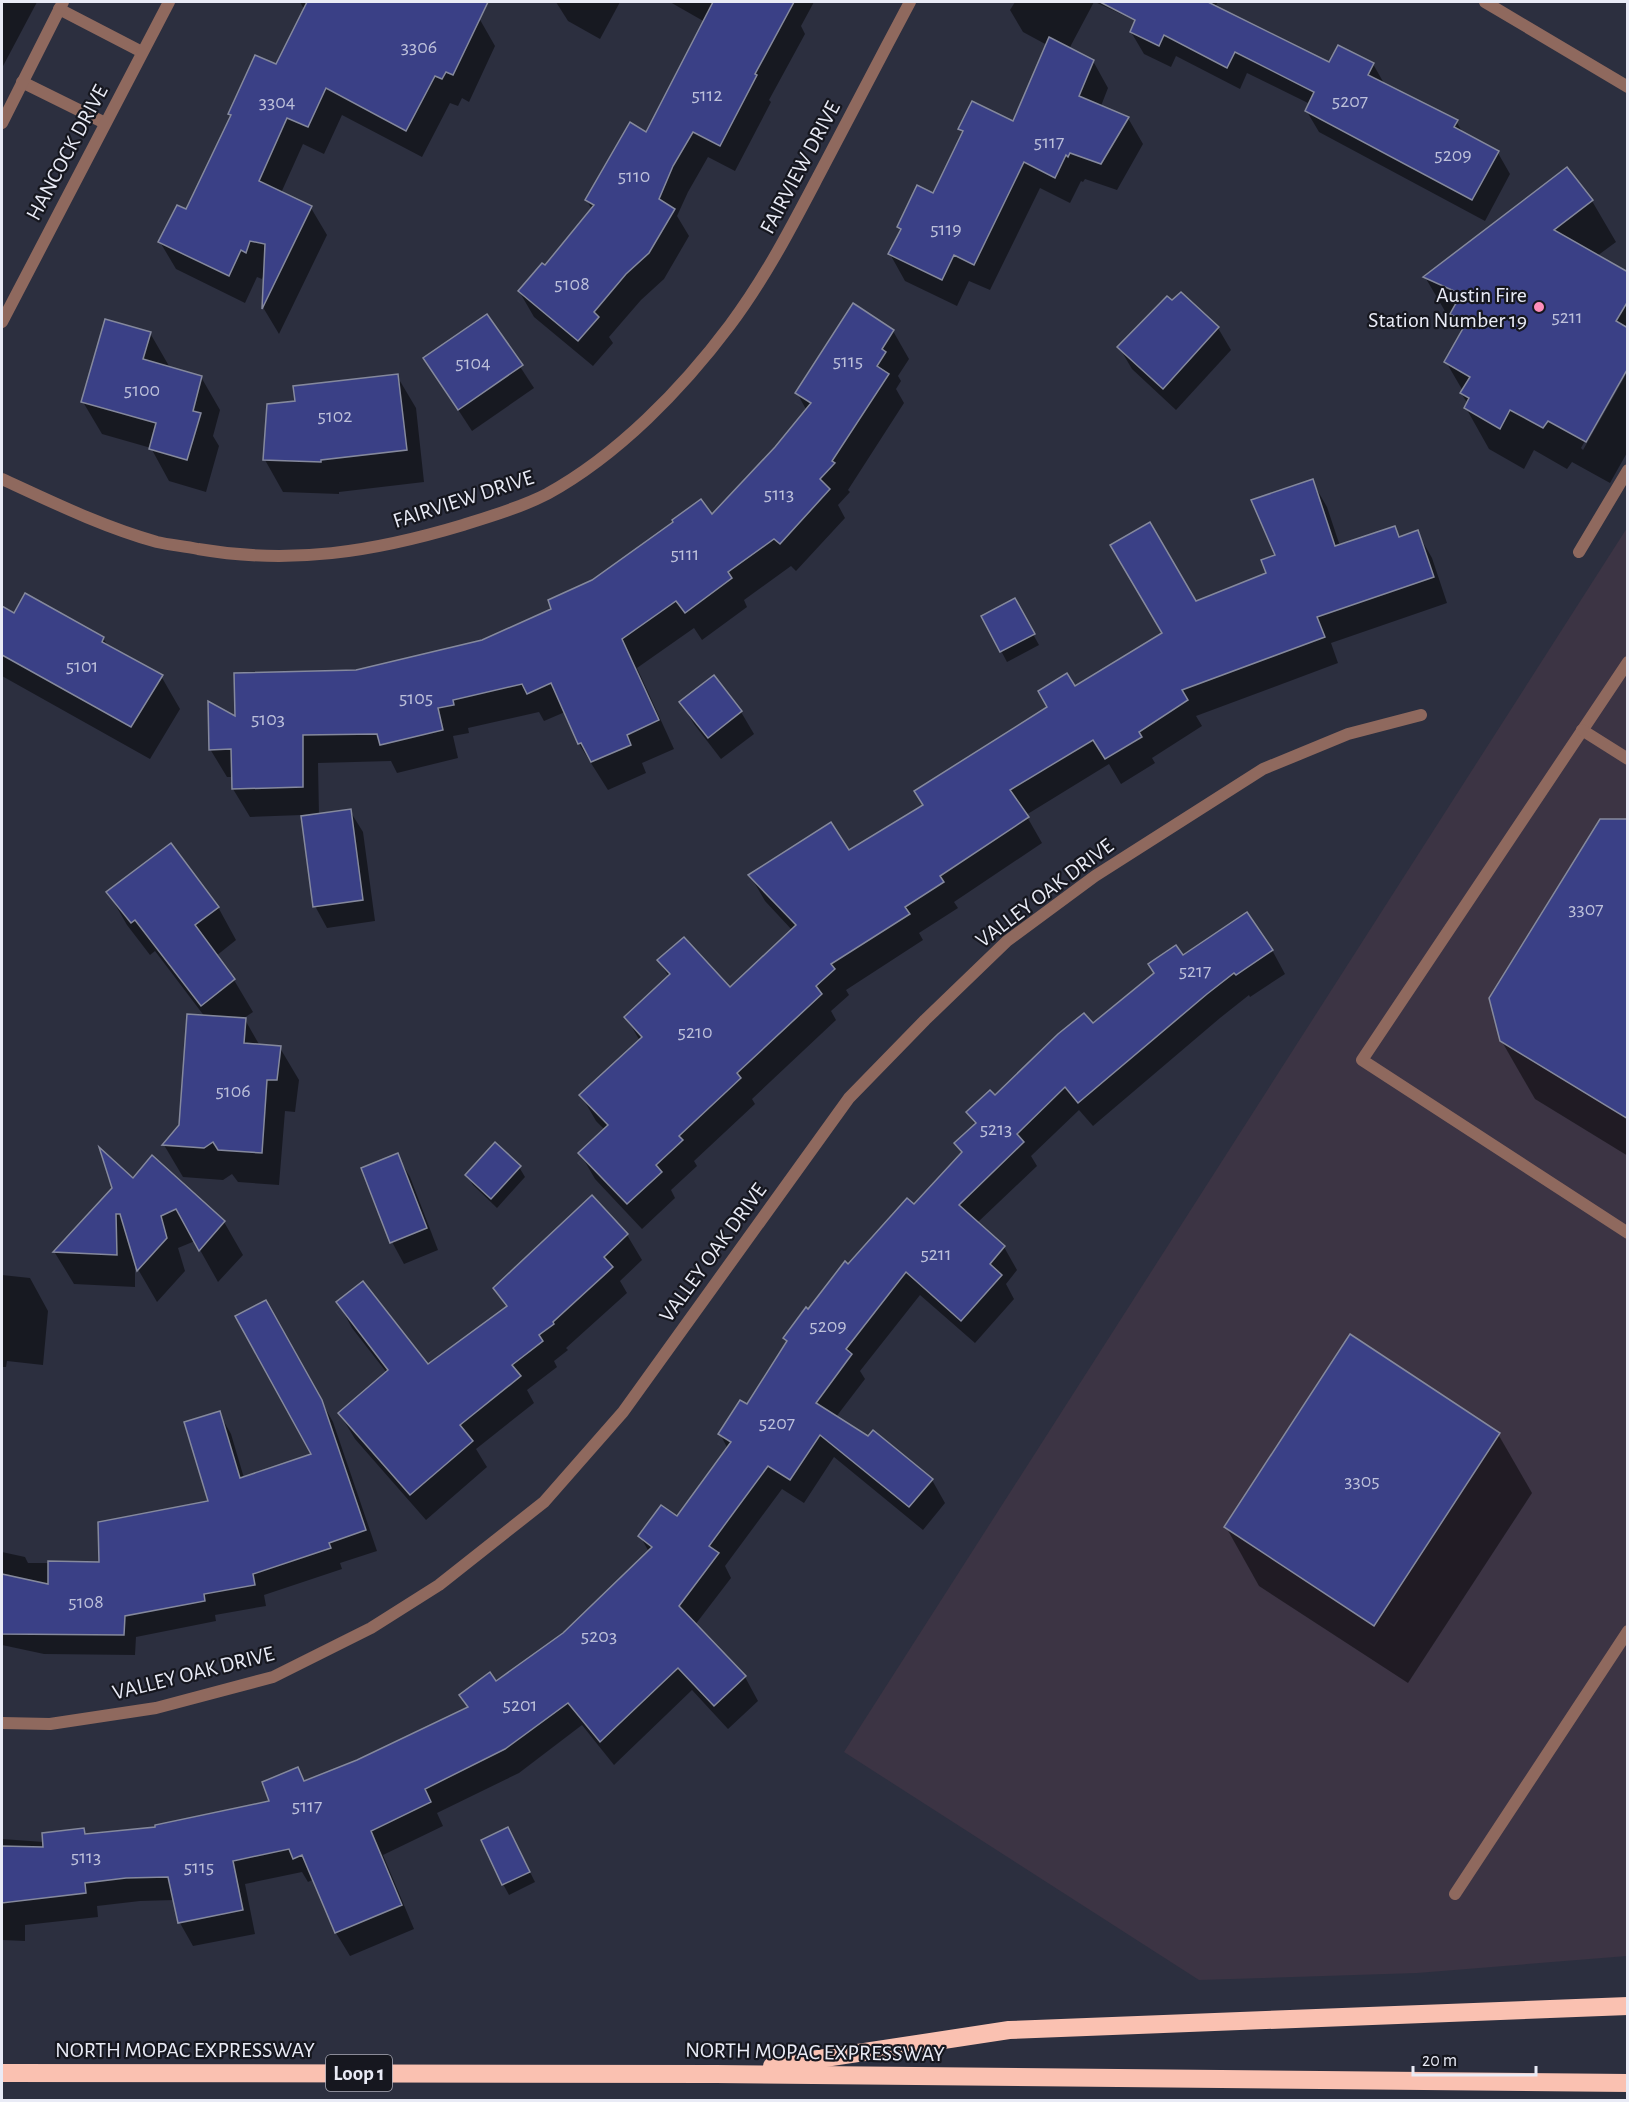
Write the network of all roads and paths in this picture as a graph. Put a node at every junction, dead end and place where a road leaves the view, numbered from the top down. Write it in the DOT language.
graph roads {
  1 [pos="169,2"];
  2 [pos="910,2"];
  3 [pos="1488,2"];
  4 [pos="61,5"];
  5 [pos="142,52"];
  6 [pos="22,82"];
  7 [pos="1628,87"];
  8 [pos="2,123"];
  9 [pos="105,123"];
  10 [pos="2,322"];
  11 [pos="1628,470"];
  12 [pos="2,479"];
  13 [pos="1579,552"];
  14 [pos="1628,662"];
  15 [pos="1421,715"];
  16 [pos="1582,730"];
  17 [pos="1628,759"];
  18 [pos="1628,1233"];
  19 [pos="1628,1631"];
  20 [pos="2,1723"];
  21 [pos="1455,1894"];
  22 [pos="1628,2006"];
  23 [pos="2,2073"];
  24 [pos="716,2074"];
  25 [pos="1628,2083"];
  1 -- 5 [label="street, HANCOCK DRIVE"];
  2 -- 12 [label="street, FAIRVIEW DRIVE"];
  3 -- 7 [label="street"];
  4 -- 5 [label="street"];
  4 -- 6 [label="street"];
  5 -- 9 [label="street, HANCOCK DRIVE"];
  6 -- 8 [label="street"];
  6 -- 9 [label="street"];
  9 -- 10 [label="street, HANCOCK DRIVE"];
  11 -- 13 [label="street"];
  14 -- 16 [label="street"];
  15 -- 20 [label="street, VALLEY OAK DRIVE"];
  16 -- 17 [label="street"];
  16 -- 18 [label="street"];
  19 -- 21 [label="street"];
  22 -- 24 [label="highway"];
  23 -- 24 [label="highway, NORTH MOPAC EXPRESSWAY / Loop 1"];
  24 -- 25 [label="highway, NORTH MOPAC EXPRESSWAY / Loop 1"];
}
